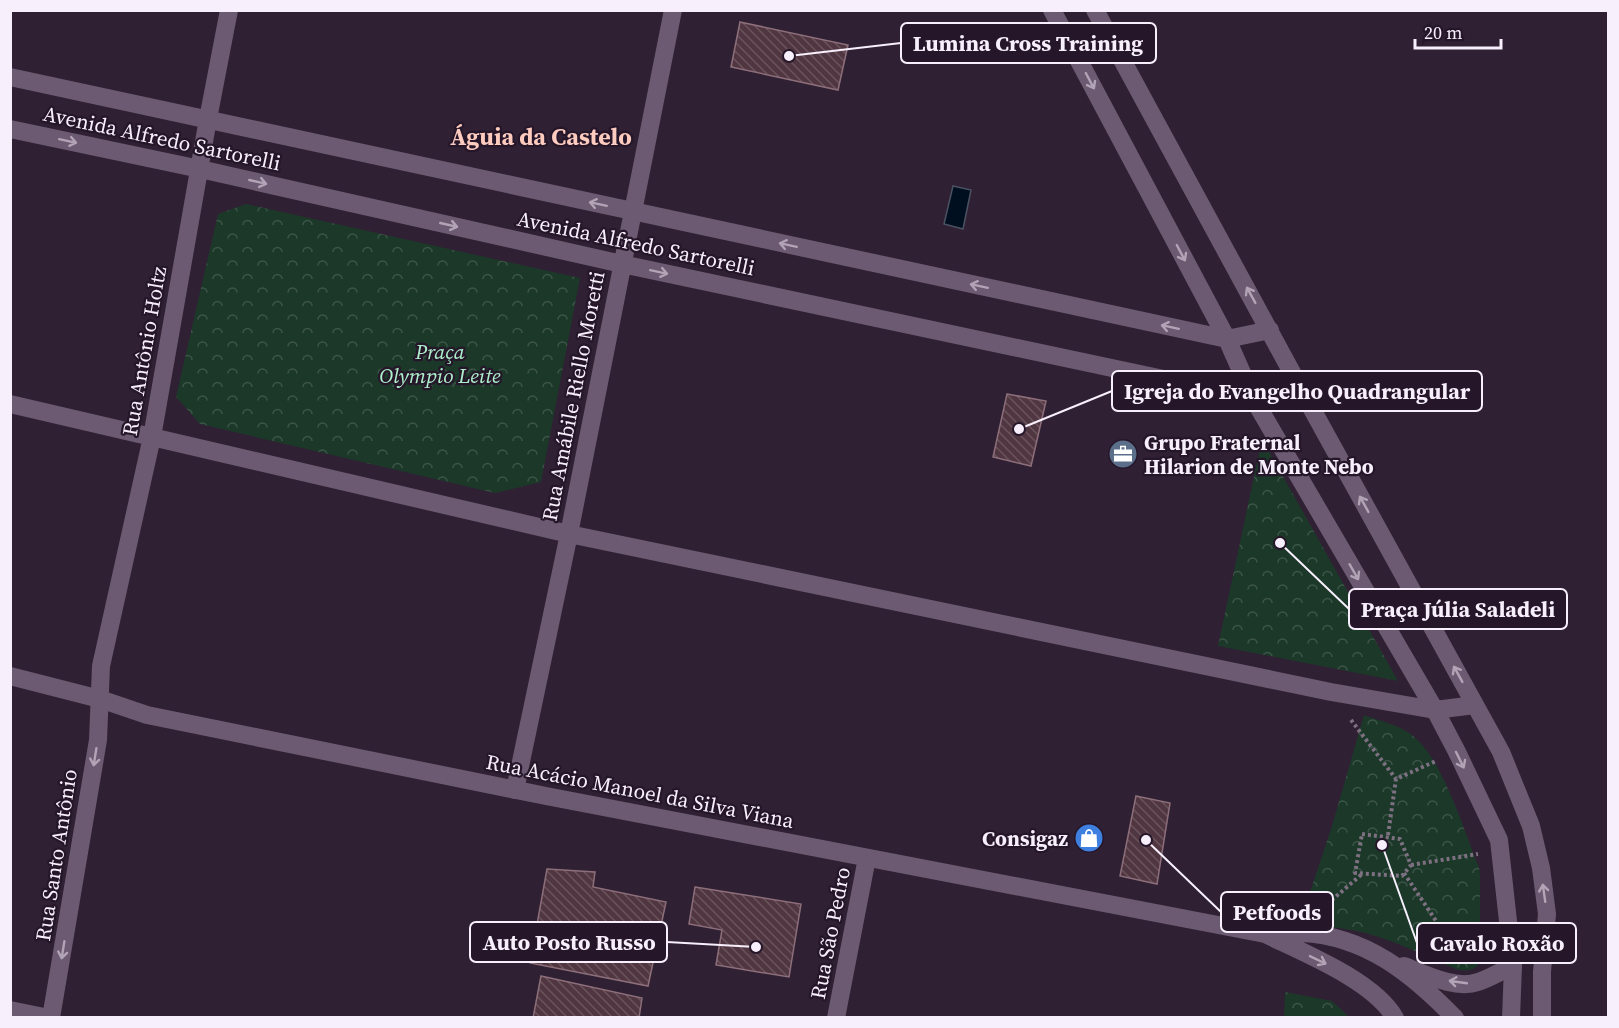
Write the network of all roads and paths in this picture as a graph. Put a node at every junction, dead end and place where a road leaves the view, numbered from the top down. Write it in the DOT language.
graph roads {
  1 [pos="228,10"];
  2 [pos="673,10"];
  3 [pos="1052,10"];
  4 [pos="1095,10"];
  5 [pos="10,77"];
  6 [pos="208,118"];
  7 [pos="10,129"];
  8 [pos="200,169"];
  9 [pos="632,211"];
  10 [pos="622,264"];
  11 [pos="1270,330"];
  12 [pos="1227,339"];
  13 [pos="1296,380"];
  14 [pos="1253,398"];
  15 [pos="10,404"];
  16 [pos="152,437"];
  17 [pos="569,534"];
  18 [pos="10,676"];
  19 [pos="1331,692"];
  20 [pos="100,699"];
  21 [pos="1475,705"];
  22 [pos="1435,710"];
  23 [pos="1457,752"];
  24 [pos="1396,779"];
  25 [pos="515,790"];
  26 [pos="1388,835"];
  27 [pos="1500,850"];
  28 [pos="867,858"];
  29 [pos="1411,865"];
  30 [pos="1362,873"];
  31 [pos="1404,873"];
  32 [pos="1295,933"];
  33 [pos="1265,934"];
  34 [pos="1393,963"];
  35 [pos="1513,966"];
  36 [pos="1476,982"];
  37 [pos="10,1010"];
  38 [pos="50,1017"];
  39 [pos="836,1017"];
  40 [pos="1395,1017"];
  41 [pos="1455,1017"];
  42 [pos="1511,1017"];
  43 [pos="1542,1017"];
  1 -- 6 [label="street, Rua Antônio Holtz"];
  2 -- 9 [label="street, Rua Amábile Riello Moretti"];
  3 -- 12 [label="street, one-way"];
  11 -- 4 [label="street, one-way"];
  5 -- 6 [label="street, Avenida Alfredo Sartorelli"];
  6 -- 8 [label="street, Rua Antônio Holtz"];
  9 -- 6 [label="street, Avenida Alfredo Sartorelli, one-way"];
  7 -- 8 [label="street, Avenida Alfredo Sartorelli, one-way"];
  8 -- 10 [label="street, Avenida Alfredo Sartorelli, one-way"];
  8 -- 16 [label="street, Rua Antônio Holtz"];
  9 -- 10 [label="street, Rua Amábile Riello Moretti"];
  12 -- 9 [label="street, Avenida Alfredo Sartorelli, one-way"];
  10 -- 14 [label="street, Avenida Alfredo Sartorelli, one-way"];
  10 -- 17 [label="street, Rua Amábile Riello Moretti"];
  11 -- 12 [label="street"];
  11 -- 13 [label="street"];
  12 -- 14 [label="street"];
  13 -- 14 [label="street"];
  21 -- 13 [label="street, one-way"];
  14 -- 22 [label="street, one-way"];
  15 -- 16 [label="street"];
  16 -- 17 [label="street"];
  16 -- 20 [label="street, Rua Antônio Holtz"];
  17 -- 19 [label="street"];
  17 -- 25 [label="street, Rua Amábile Riello Moretti"];
  18 -- 20 [label="street, Rua Acácio Manoel da Silva Viana"];
  19 -- 22 [label="street"];
  19 -- 24 [label="path"];
  20 -- 25 [label="street, Rua Acácio Manoel da Silva Viana"];
  20 -- 38 [label="street, Rua Santo Antônio, one-way"];
  21 -- 22 [label="street"];
  43 -- 21 [label="street, one-way"];
  22 -- 23 [label="street"];
  23 -- 24 [label="path"];
  23 -- 27 [label="street, one-way"];
  24 -- 26 [label="path"];
  25 -- 28 [label="street, Rua Acácio Manoel da Silva Viana"];
  27 -- 29 [label="path"];
  27 -- 35 [label="street"];
  28 -- 33 [label="street, Rua Acácio Manoel da Silva Viana"];
  28 -- 39 [label="street, Rua São Pedro"];
  29 -- 30 [label="path"];
  29 -- 31 [label="path"];
  30 -- 31 [label="path"];
  30 -- 32 [label="path"];
  31 -- 36 [label="path"];
  32 -- 33 [label="street"];
  32 -- 34 [label="street"];
  33 -- 40 [label="street, one-way"];
  36 -- 34 [label="street, one-way"];
  34 -- 41 [label="street"];
  35 -- 36 [label="street"];
  35 -- 42 [label="street"];
  37 -- 38 [label="street"];
}
